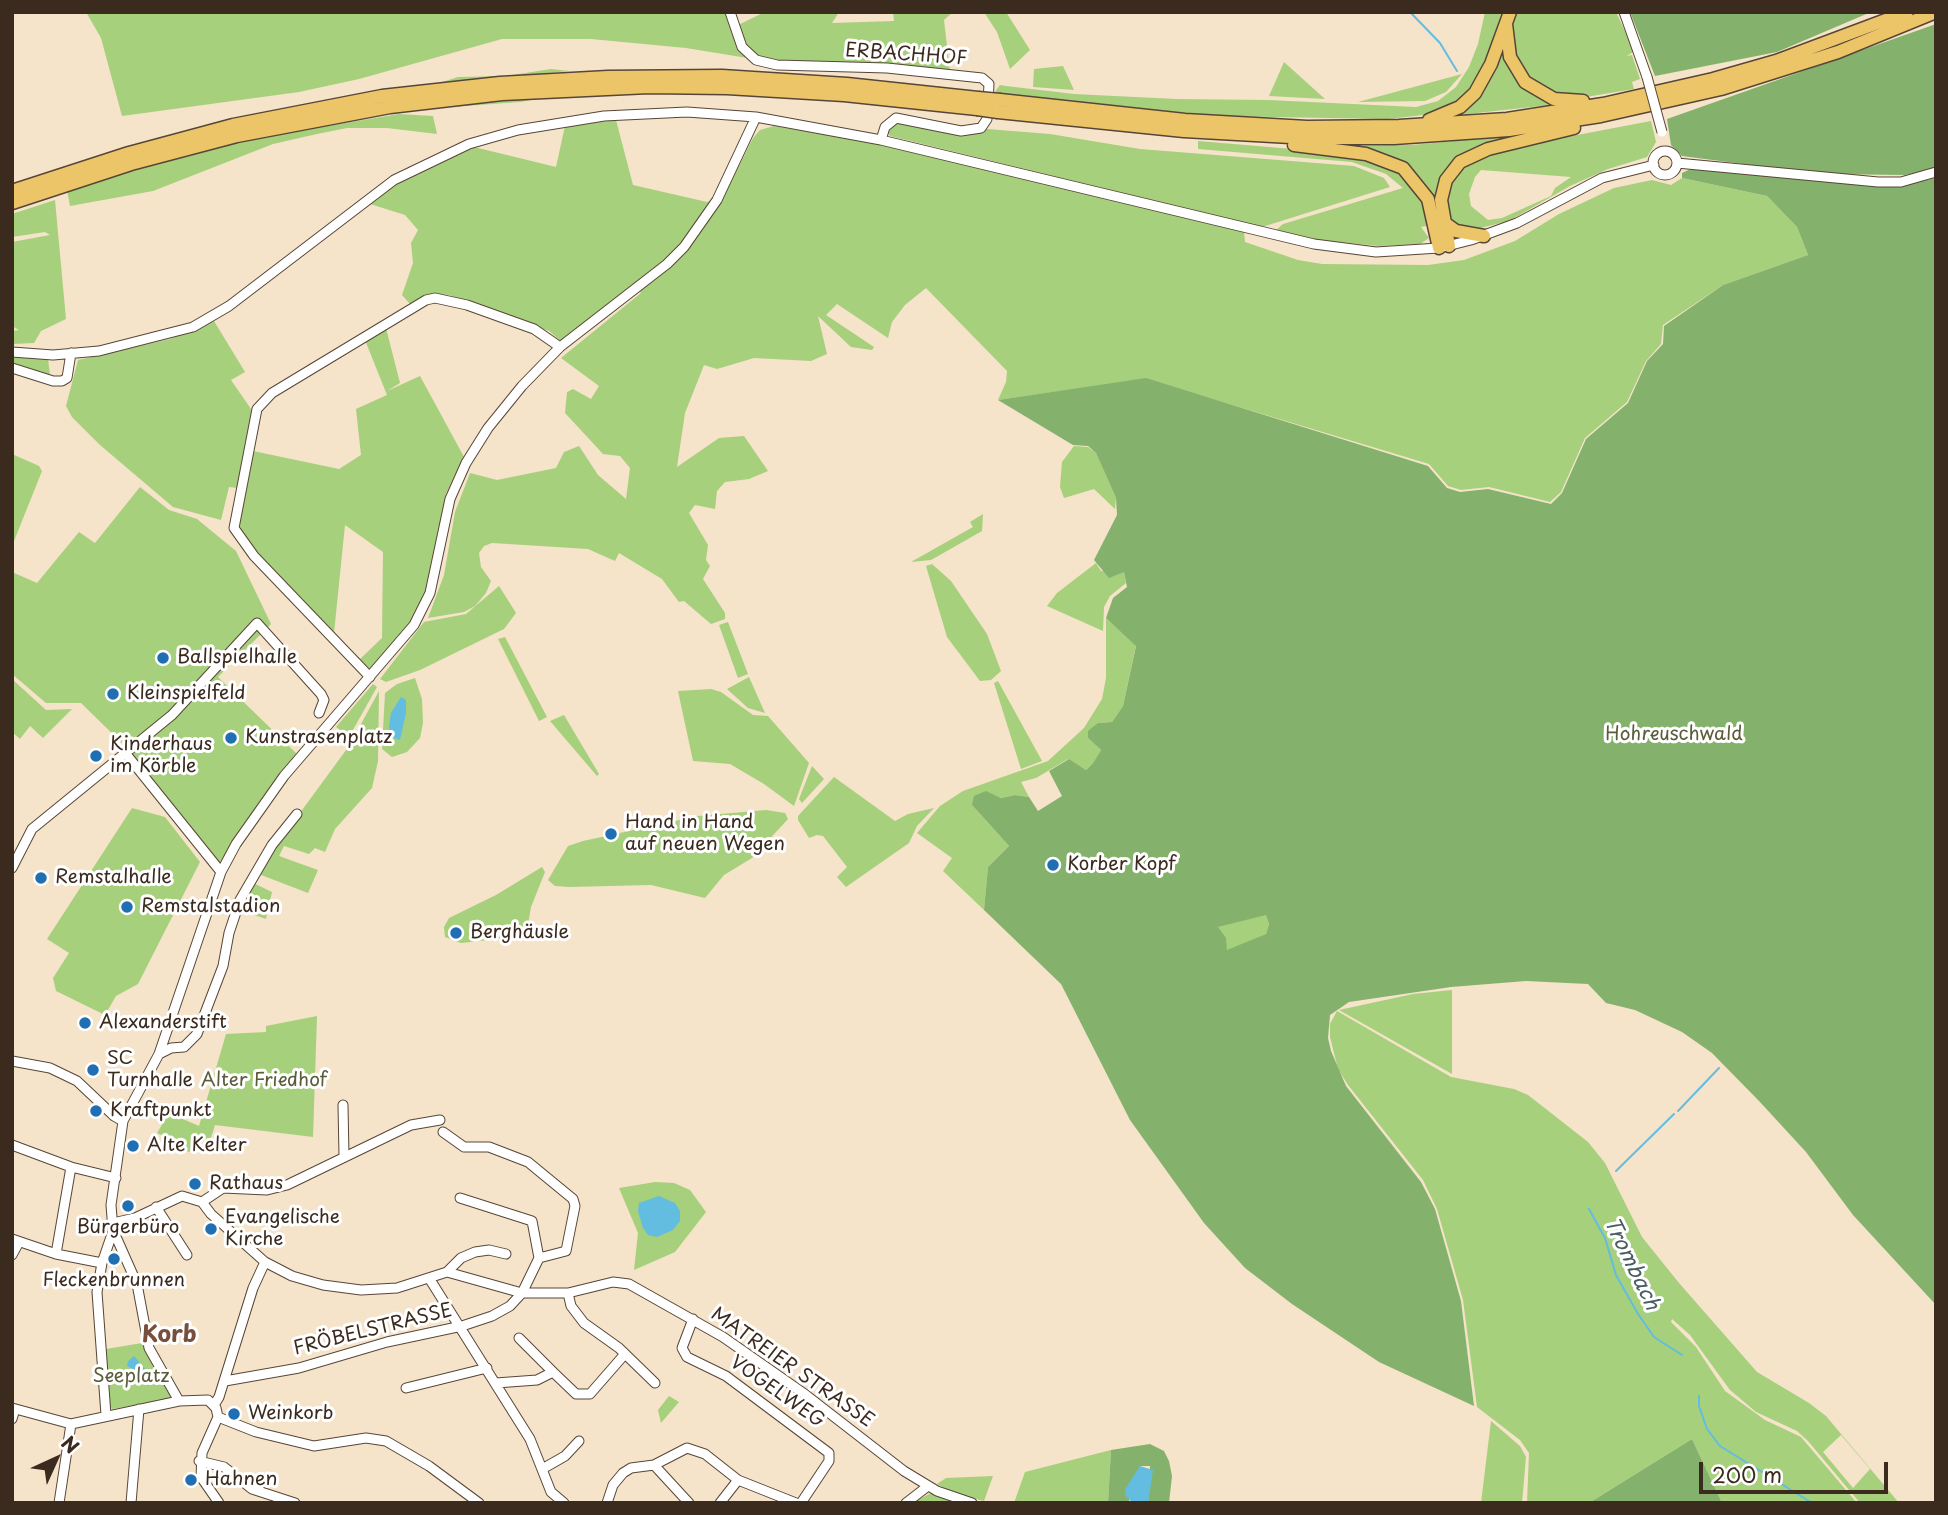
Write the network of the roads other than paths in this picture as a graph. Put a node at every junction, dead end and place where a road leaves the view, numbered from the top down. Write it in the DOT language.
graph roads {
  1 [pos="730,12"];
  2 [pos="1624,12"];
  3 [pos="1907,12"];
  4 [pos="1936,12"];
  5 [pos="1508,18"];
  6 [pos="977,104"];
  7 [pos="999,106"];
  8 [pos="1602,110"];
  9 [pos="756,117"];
  10 [pos="1420,125"];
  11 [pos="1253,136"];
  12 [pos="881,140"];
  13 [pos="1665,152"];
  14 [pos="1677,163"];
  15 [pos="1654,165"];
  16 [pos="1936,172"];
  17 [pos="12,191"];
  18 [pos="12,203"];
  19 [pos="1445,223"];
  20 [pos="1484,236"];
  21 [pos="1444,247"];
  22 [pos="560,347"];
  23 [pos="12,352"];
  24 [pos="71,354"];
  25 [pos="12,368"];
  26 [pos="370,677"];
  27 [pos="320,713"];
  28 [pos="126,754"];
  29 [pos="297,814"];
  30 [pos="13,865"];
  31 [pos="221,872"];
  32 [pos="159,1054"];
  33 [pos="12,1061"];
  34 [pos="343,1105"];
  35 [pos="440,1120"];
  36 [pos="123,1121"];
  37 [pos="443,1132"];
  38 [pos="12,1145"];
  39 [pos="344,1156"];
  40 [pos="71,1167"];
  41 [pos="116,1178"];
  42 [pos="460,1198"];
  43 [pos="202,1202"];
  44 [pos="156,1207"];
  45 [pos="113,1227"];
  46 [pos="16,1240"];
  47 [pos="107,1252"];
  48 [pos="122,1253"];
  49 [pos="56,1254"];
  50 [pos="506,1254"];
  51 [pos="12,1255"];
  52 [pos="187,1255"];
  53 [pos="539,1258"];
  54 [pos="102,1262"];
  55 [pos="265,1262"];
  56 [pos="447,1272"];
  57 [pos="429,1278"];
  58 [pos="522,1293"];
  59 [pos="568,1293"];
  60 [pos="693,1319"];
  61 [pos="462,1326"];
  62 [pos="519,1338"];
  63 [pos="624,1355"];
  64 [pos="487,1368"];
  65 [pos="553,1372"];
  66 [pos="225,1381"];
  67 [pos="496,1383"];
  68 [pos="655,1383"];
  69 [pos="406,1388"];
  70 [pos="179,1401"];
  71 [pos="214,1405"];
  72 [pos="139,1409"];
  73 [pos="13,1412"];
  74 [pos="106,1415"];
  75 [pos="218,1418"];
  76 [pos="71,1424"];
  77 [pos="579,1441"];
  78 [pos="200,1461"];
  79 [pos="654,1465"];
  80 [pos="544,1468"];
  81 [pos="738,1480"];
  82 [pos="933,1488"];
  83 [pos="59,1503"];
  84 [pos="131,1503"];
  85 [pos="219,1503"];
  86 [pos="295,1503"];
  87 [pos="479,1503"];
  88 [pos="564,1503"];
  89 [pos="607,1503"];
  90 [pos="690,1503"];
  91 [pos="720,1503"];
  92 [pos="799,1503"];
  93 [pos="906,1503"];
  94 [pos="972,1503"];
  1 -- 12 [label="street, ERBACHHOF"];
  2 -- 13 [label="street, bridge"];
  3 -- 8 [label="highway"];
  4 -- 8 [label="highway"];
  5 -- 8 [label="highway"];
  5 -- 10 [label="highway"];
  6 -- 7 [label="highway, bridge"];
  6 -- 17 [label="highway"];
  6 -- 18 [label="highway"];
  7 -- 10 [label="highway"];
  7 -- 11 [label="highway"];
  8 -- 10 [label="highway"];
  8 -- 11 [label="highway"];
  8 -- 19 [label="highway"];
  9 -- 12 [label="street"];
  9 -- 22 [label="street"];
  9 -- 24 [label="street"];
  11 -- 21 [label="highway"];
  12 -- 21 [label="street"];
  13 -- 14 [label="street"];
  13 -- 15 [label="street"];
  14 -- 15 [label="street"];
  14 -- 16 [label="street"];
  15 -- 20 [label="street"];
  19 -- 20 [label="highway"];
  19 -- 21 [label="highway"];
  20 -- 21 [label="street"];
  22 -- 26 [label="street"];
  22 -- 26 [label="street"];
  23 -- 24 [label="street"];
  24 -- 25 [label="street"];
  26 -- 31 [label="street"];
  27 -- 28 [label="street"];
  28 -- 30 [label="street"];
  28 -- 31 [label="street"];
  29 -- 32 [label="street"];
  31 -- 32 [label="street"];
  32 -- 36 [label="street"];
  33 -- 36 [label="street"];
  34 -- 39 [label="street"];
  35 -- 39 [label="street"];
  36 -- 41 [label="street"];
  37 -- 53 [label="street"];
  38 -- 40 [label="street"];
  39 -- 43 [label="street"];
  40 -- 41 [label="street"];
  40 -- 49 [label="street"];
  41 -- 45 [label="street"];
  42 -- 53 [label="street"];
  43 -- 44 [label="street"];
  43 -- 55 [label="street"];
  44 -- 45 [label="street"];
  44 -- 52 [label="street"];
  45 -- 47 [label="street"];
  45 -- 48 [label="street"];
  46 -- 49 [label="street"];
  46 -- 51 [label="street"];
  47 -- 48 [label="street"];
  47 -- 54 [label="street"];
  48 -- 70 [label="street"];
  49 -- 54 [label="street"];
  50 -- 56 [label="street"];
  53 -- 58 [label="street"];
  54 -- 74 [label="street"];
  55 -- 57 [label="street"];
  55 -- 66 [label="street"];
  56 -- 57 [label="street"];
  56 -- 58 [label="street"];
  57 -- 61 [label="street"];
  58 -- 59 [label="street"];
  58 -- 61 [label="street, FRÖBELSTRASSE"];
  59 -- 60 [label="street, MATREIER STRASSE"];
  59 -- 63 [label="street"];
  60 -- 82 [label="street, MATREIER STRASSE"];
  60 -- 92 [label="street, VOGELWEG"];
  61 -- 64 [label="street"];
  61 -- 66 [label="street, FRÖBELSTRASSE"];
  62 -- 65 [label="street"];
  63 -- 65 [label="street"];
  63 -- 68 [label="street"];
  64 -- 67 [label="street"];
  64 -- 69 [label="street"];
  65 -- 67 [label="street"];
  66 -- 71 [label="street"];
  67 -- 80 [label="street"];
  70 -- 71 [label="street"];
  70 -- 72 [label="street"];
  71 -- 75 [label="street"];
  72 -- 74 [label="street"];
  72 -- 84 [label="street"];
  73 -- 76 [label="street"];
  74 -- 76 [label="street"];
  75 -- 78 [label="street"];
  75 -- 87 [label="street"];
  76 -- 83 [label="street"];
  77 -- 80 [label="street"];
  78 -- 85 [label="street"];
  78 -- 86 [label="street"];
  79 -- 81 [label="street"];
  79 -- 89 [label="street"];
  79 -- 90 [label="street"];
  80 -- 88 [label="street"];
  81 -- 91 [label="street"];
  81 -- 92 [label="street"];
  82 -- 93 [label="street"];
  82 -- 94 [label="street, MATREIER STRASSE"];
}
